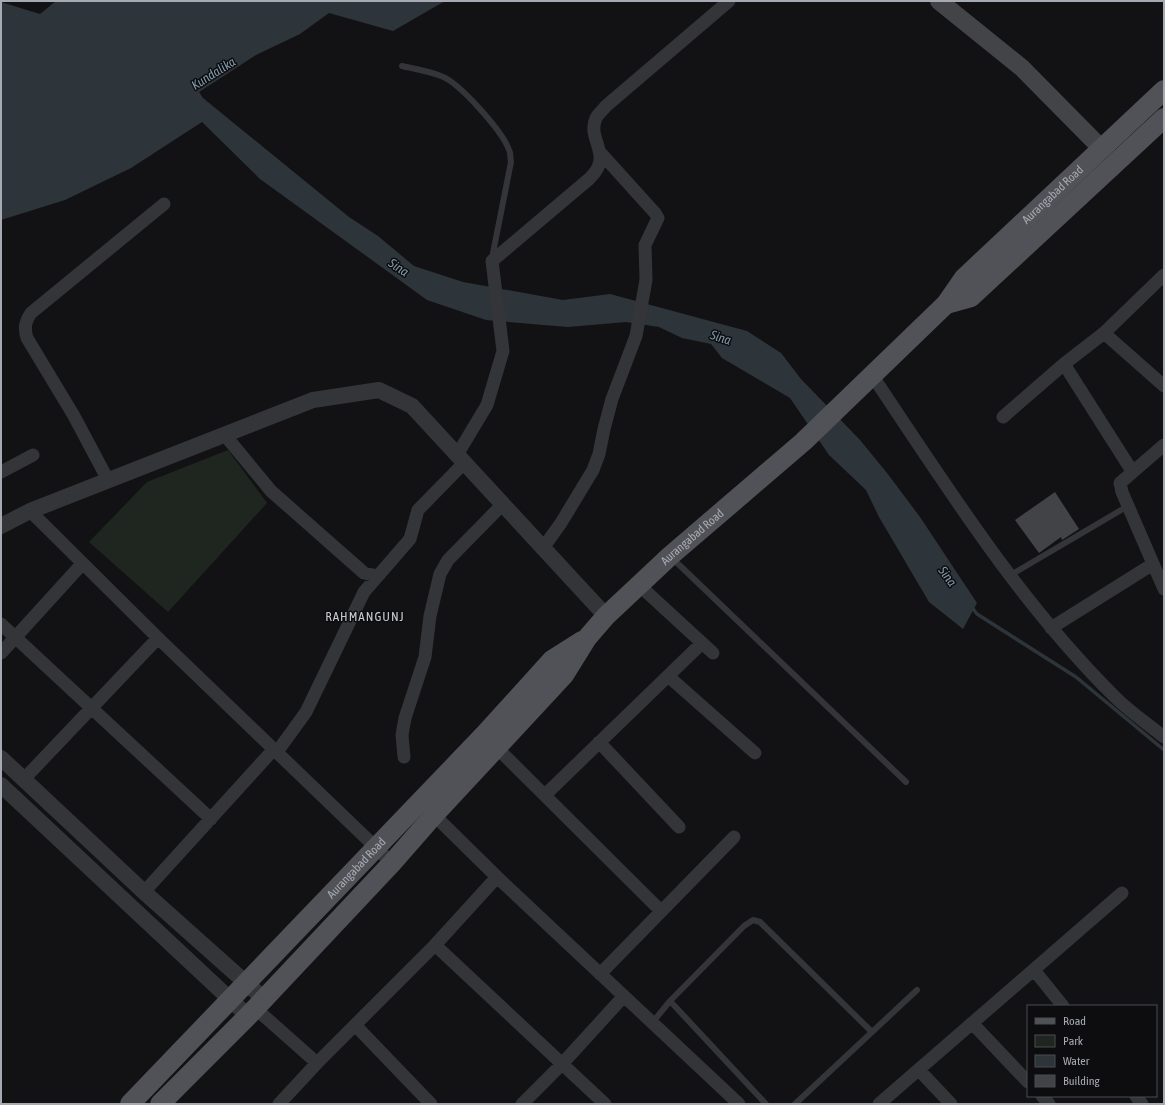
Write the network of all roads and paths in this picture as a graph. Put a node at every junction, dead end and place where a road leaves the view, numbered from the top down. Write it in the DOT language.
graph roads {
  1 [pos="730,1"];
  2 [pos="939,1"];
  3 [pos="402,66"];
  4 [pos="1164,90"];
  5 [pos="1164,118"];
  6 [pos="1101,148"];
  7 [pos="599,151"];
  8 [pos="164,204"];
  9 [pos="492,266"];
  10 [pos="1164,275"];
  11 [pos="946,304"];
  12 [pos="1104,333"];
  13 [pos="1064,364"];
  14 [pos="866,381"];
  15 [pos="1164,386"];
  16 [pos="1003,417"];
  17 [pos="224,434"];
  18 [pos="1162,450"];
  19 [pos="33,455"];
  20 [pos="460,459"];
  21 [pos="1132,471"];
  22 [pos="1,472"];
  23 [pos="108,480"];
  24 [pos="503,504"];
  25 [pos="1128,506"];
  26 [pos="30,511"];
  27 [pos="1,526"];
  28 [pos="543,548"];
  29 [pos="670,556"];
  30 [pos="82,564"];
  31 [pos="1153,564"];
  32 [pos="378,576"];
  33 [pos="1009,576"];
  34 [pos="639,585"];
  35 [pos="1164,589"];
  36 [pos="606,616"];
  37 [pos="1,624"];
  38 [pos="1051,628"];
  39 [pos="17,637"];
  40 [pos="158,638"];
  41 [pos="702,643"];
  42 [pos="1,653"];
  43 [pos="713,653"];
  44 [pos="668,676"];
  45 [pos="93,709"];
  46 [pos="1164,738"];
  47 [pos="490,741"];
  48 [pos="599,742"];
  49 [pos="276,750"];
  50 [pos="755,753"];
  51 [pos="404,757"];
  52 [pos="1,758"];
  53 [pos="24,779"];
  54 [pos="906,782"];
  55 [pos="1,785"];
  56 [pos="545,795"];
  57 [pos="434,815"];
  58 [pos="212,819"];
  59 [pos="679,827"];
  60 [pos="734,837"];
  61 [pos="375,847"];
  62 [pos="392,863"];
  63 [pos="497,877"];
  64 [pos="144,892"];
  65 [pos="1122,893"];
  66 [pos="661,911"];
  67 [pos="435,945"];
  68 [pos="1034,970"];
  69 [pos="600,974"];
  70 [pos="246,983"];
  71 [pos="917,990"];
  72 [pos="624,996"];
  73 [pos="231,1000"];
  74 [pos="670,1001"];
  75 [pos="1062,1005"];
  76 [pos="256,1008"];
  77 [pos="652,1022"];
  78 [pos="972,1023"];
  79 [pos="356,1026"];
  80 [pos="872,1032"];
  81 [pos="317,1063"];
  82 [pos="562,1064"];
  83 [pos="919,1070"];
  84 [pos="1027,1081"];
  85 [pos="285,1102"];
  86 [pos="130,1104"];
  87 [pos="160,1104"];
  88 [pos="431,1104"];
  89 [pos="522,1104"];
  90 [pos="605,1104"];
  91 [pos="739,1104"];
  92 [pos="766,1104"];
  93 [pos="795,1104"];
  94 [pos="879,1104"];
  95 [pos="951,1104"];
  1 -- 7 [label="street"];
  2 -- 6 [label="main road"];
  3 -- 9 [label="lane"];
  4 -- 6 [label="main road, Aurangabad Road"];
  5 -- 11 [label="main road, Aurangabad Road"];
  6 -- 11 [label="main road, Aurangabad Road"];
  7 -- 9 [label="street"];
  7 -- 28 [label="street"];
  8 -- 23 [label="street"];
  9 -- 20 [label="street"];
  10 -- 12 [label="street"];
  11 -- 14 [label="main road, Aurangabad Road"];
  12 -- 13 [label="street"];
  12 -- 15 [label="street"];
  13 -- 16 [label="street"];
  13 -- 21 [label="street"];
  14 -- 29 [label="main road, Aurangabad Road"];
  14 -- 33 [label="street"];
  17 -- 20 [label="street"];
  17 -- 23 [label="street"];
  17 -- 32 [label="street"];
  18 -- 21 [label="street"];
  19 -- 22 [label="street"];
  20 -- 24 [label="street"];
  20 -- 32 [label="street"];
  21 -- 25 [label="street"];
  23 -- 26 [label="street"];
  24 -- 28 [label="street"];
  24 -- 51 [label="street"];
  25 -- 31 [label="street"];
  25 -- 33 [label="lane"];
  26 -- 27 [label="street"];
  26 -- 30 [label="street"];
  28 -- 36 [label="street"];
  29 -- 34 [label="main road, Aurangabad Road"];
  29 -- 54 [label="lane"];
  30 -- 39 [label="street"];
  30 -- 40 [label="street"];
  31 -- 35 [label="street"];
  31 -- 38 [label="street"];
  32 -- 49 [label="street"];
  33 -- 38 [label="street"];
  34 -- 36 [label="main road, Aurangabad Road"];
  34 -- 41 [label="street"];
  36 -- 47 [label="main road, Aurangabad Road"];
  37 -- 39 [label="street"];
  38 -- 46 [label="street"];
  39 -- 42 [label="street"];
  39 -- 45 [label="street"];
  40 -- 45 [label="street"];
  40 -- 49 [label="street"];
  41 -- 43 [label="street"];
  41 -- 44 [label="street"];
  44 -- 48 [label="street"];
  44 -- 50 [label="street"];
  45 -- 53 [label="street"];
  45 -- 58 [label="street"];
  47 -- 56 [label="street"];
  47 -- 57 [label="main road, Aurangabad Road"];
  47 -- 61 [label="main road, Aurangabad Road"];
  48 -- 56 [label="street"];
  48 -- 59 [label="street"];
  49 -- 58 [label="street"];
  49 -- 61 [label="street"];
  52 -- 53 [label="street"];
  53 -- 64 [label="street"];
  55 -- 73 [label="street"];
  56 -- 66 [label="street"];
  57 -- 62 [label="main road, Aurangabad Road"];
  57 -- 63 [label="street"];
  58 -- 64 [label="street"];
  60 -- 66 [label="street"];
  61 -- 62 [label="street"];
  61 -- 70 [label="main road, Aurangabad Road"];
  62 -- 76 [label="main road, Aurangabad Road"];
  63 -- 67 [label="street"];
  63 -- 69 [label="street"];
  64 -- 70 [label="street"];
  65 -- 68 [label="street"];
  66 -- 69 [label="street"];
  67 -- 79 [label="street"];
  67 -- 82 [label="street"];
  68 -- 75 [label="street"];
  68 -- 78 [label="street"];
  69 -- 72 [label="street"];
  70 -- 73 [label="main road, Aurangabad Road"];
  70 -- 76 [label="street"];
  71 -- 80 [label="lane"];
  72 -- 77 [label="street"];
  72 -- 82 [label="street"];
  73 -- 76 [label="street"];
  73 -- 86 [label="main road, Aurangabad Road"];
  74 -- 77 [label="lane"];
  74 -- 80 [label="lane"];
  74 -- 92 [label="lane"];
  76 -- 81 [label="street"];
  76 -- 87 [label="main road, Aurangabad Road"];
  77 -- 91 [label="street"];
  78 -- 83 [label="street"];
  78 -- 84 [label="street"];
  79 -- 81 [label="street"];
  79 -- 88 [label="street"];
  80 -- 93 [label="lane"];
  81 -- 85 [label="street"];
  82 -- 89 [label="street"];
  82 -- 90 [label="street"];
  83 -- 94 [label="street"];
  83 -- 95 [label="street"];
}
